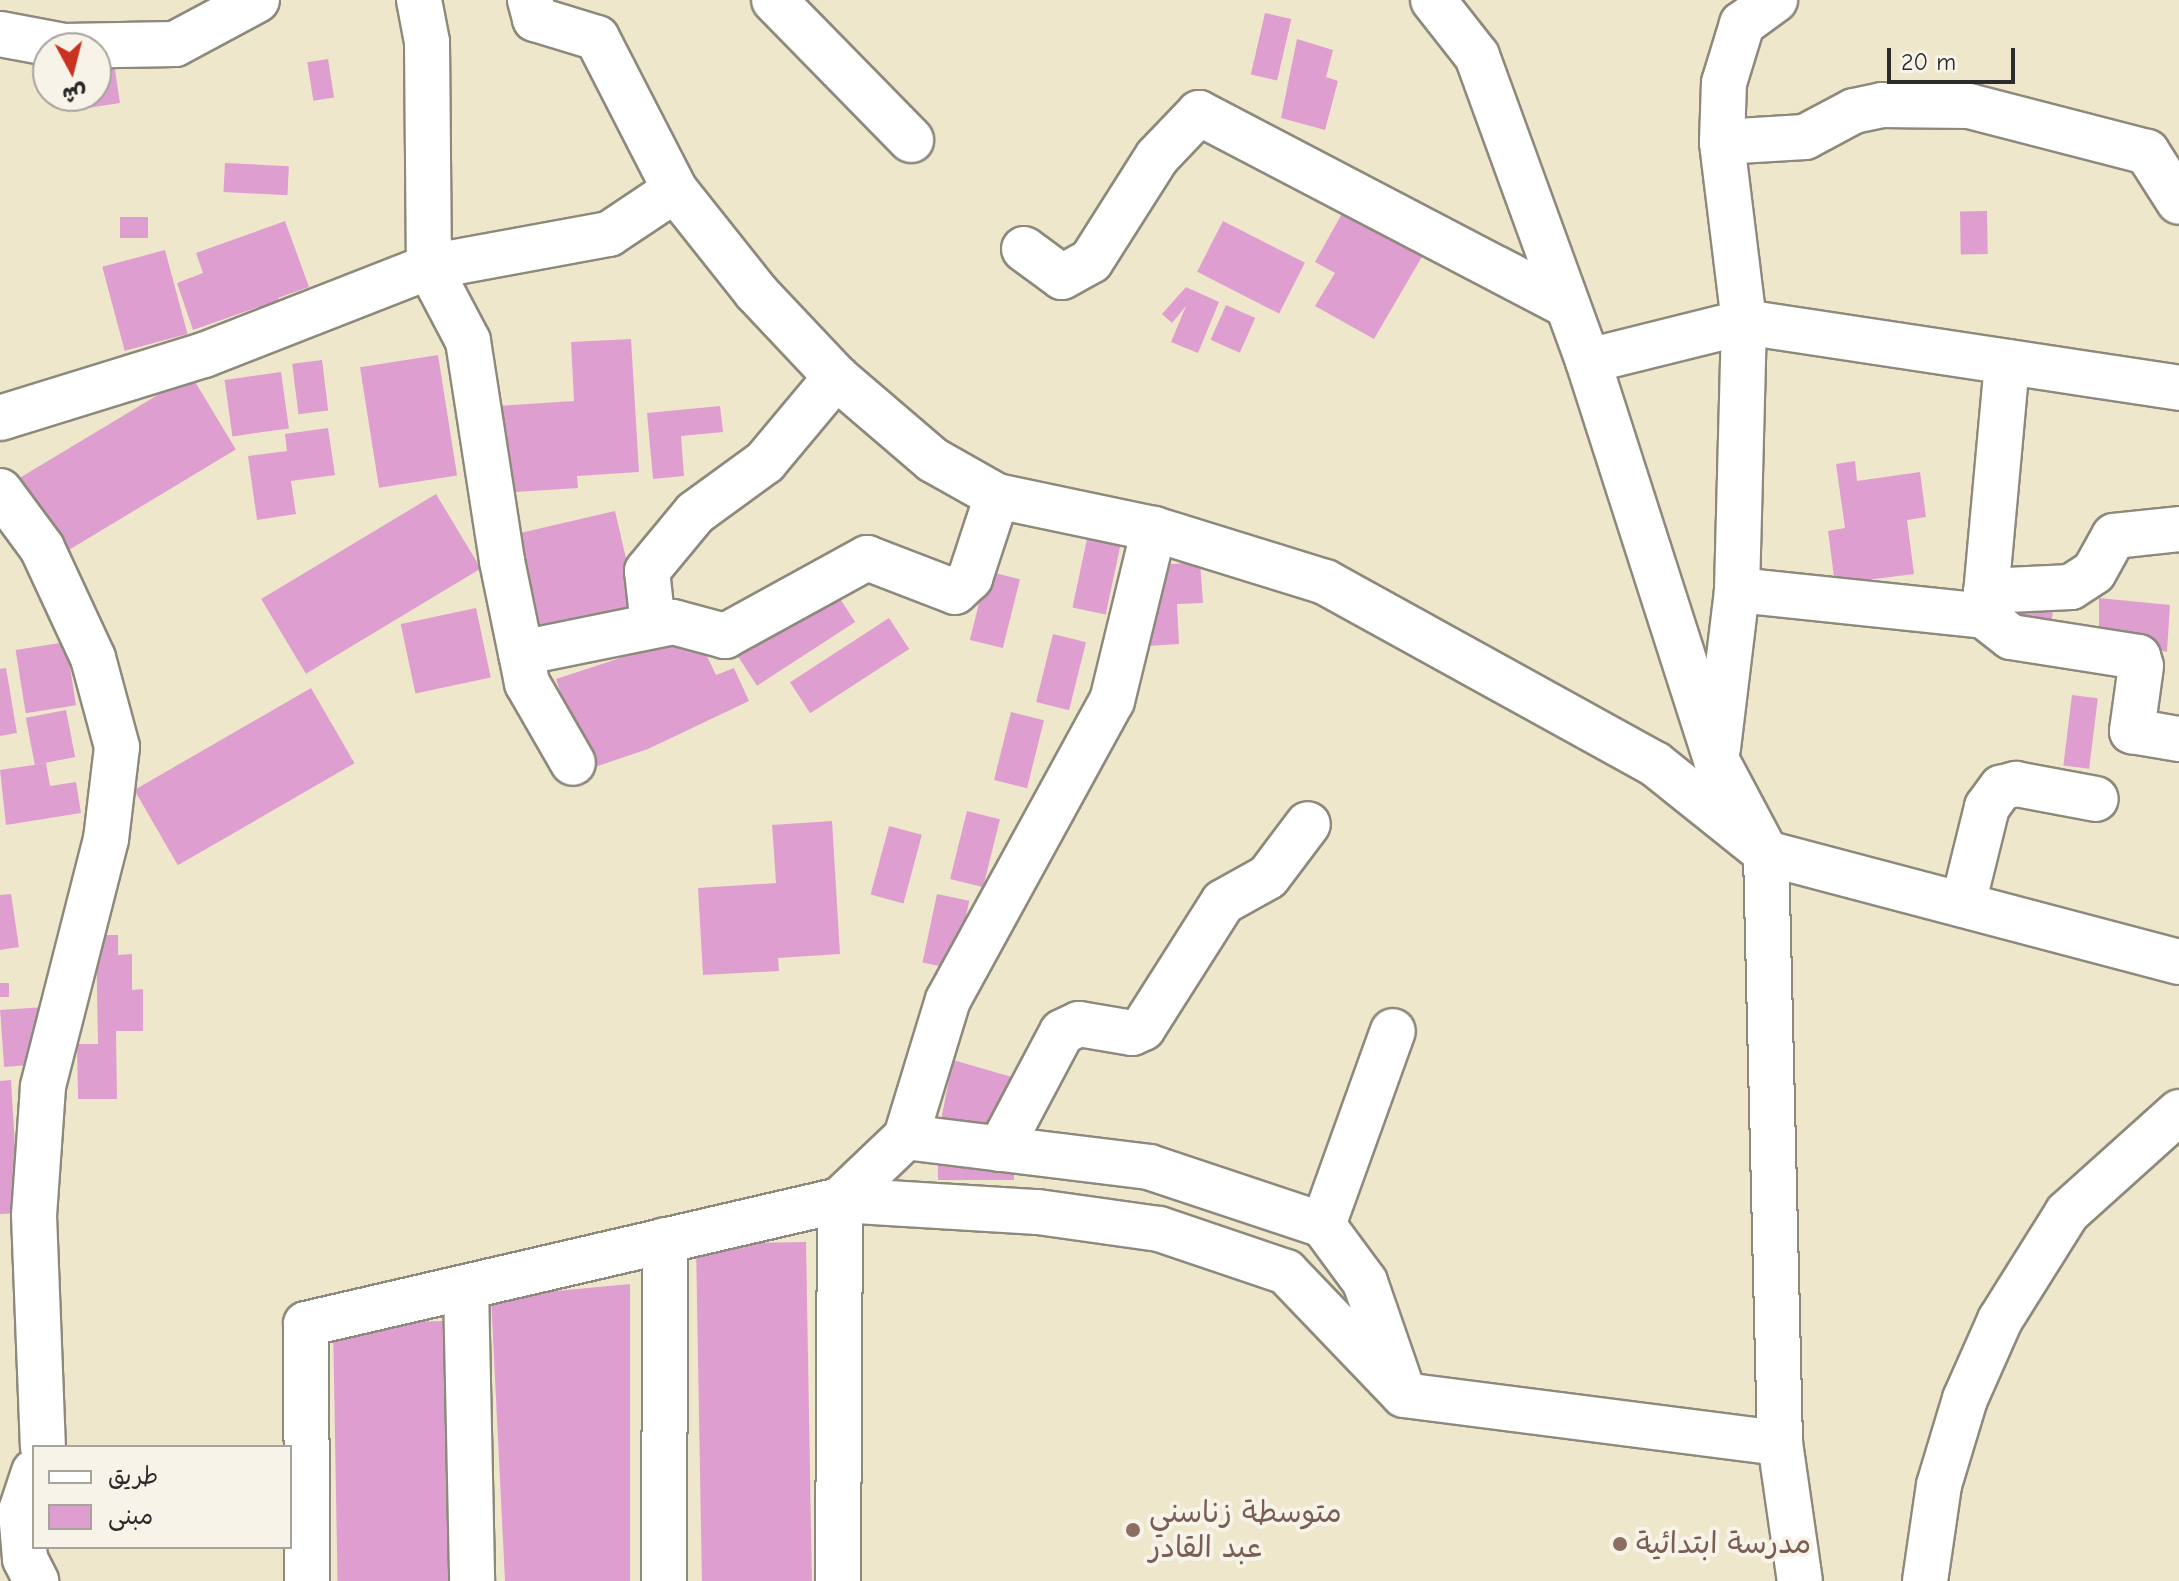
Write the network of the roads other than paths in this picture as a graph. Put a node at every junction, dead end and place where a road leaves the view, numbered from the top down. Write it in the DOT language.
graph roads {
  1 [pos="10,0"];
  2 [pos="257,0"];
  3 [pos="419,0"];
  4 [pos="530,0"];
  5 [pos="1433,0"];
  6 [pos="1775,0"];
  7 [pos="800,9"];
  8 [pos="0,17"];
  9 [pos="0,34"];
  10 [pos="911,140"];
  11 [pos="1722,142"];
  12 [pos="675,190"];
  13 [pos="2179,202"];
  14 [pos="1024,249"];
  15 [pos="429,267"];
  16 [pos="1567,305"];
  17 [pos="1744,322"];
  18 [pos="1588,361"];
  19 [pos="2007,362"];
  20 [pos="836,377"];
  21 [pos="2179,388"];
  22 [pos="0,418"];
  23 [pos="0,491"];
  24 [pos="997,496"];
  25 [pos="1154,529"];
  26 [pos="2179,529"];
  27 [pos="1737,590"];
  28 [pos="1985,604"];
  29 [pos="653,625"];
  30 [pos="521,653"];
  31 [pos="2179,739"];
  32 [pos="1716,759"];
  33 [pos="573,763"];
  34 [pos="2096,799"];
  35 [pos="1308,824"];
  36 [pos="1766,853"];
  37 [pos="1963,904"];
  38 [pos="2179,962"];
  39 [pos="1393,1031"];
  40 [pos="2179,1112"];
  41 [pos="906,1137"];
  42 [pos="1000,1149"];
  43 [pos="840,1200"];
  44 [pos="1323,1225"];
  45 [pos="665,1240"];
  46 [pos="466,1287"];
  47 [pos="1404,1395"];
  48 [pos="1780,1443"];
  49 [pos="43,1445"];
  50 [pos="32,1478"];
  51 [pos="36,1581"];
  52 [pos="307,1581"];
  53 [pos="472,1581"];
  54 [pos="664,1581"];
  55 [pos="838,1581"];
  56 [pos="1800,1581"];
  57 [pos="1925,1581"];
  1 -- 8 [label="street"];
  2 -- 9 [label="street"];
  3 -- 15 [label="street"];
  4 -- 12 [label="street"];
  5 -- 16 [label="street"];
  6 -- 11 [label="street"];
  7 -- 10 [label="street"];
  11 -- 13 [label="street"];
  11 -- 17 [label="street"];
  12 -- 15 [label="street"];
  12 -- 20 [label="street"];
  14 -- 16 [label="street"];
  15 -- 22 [label="street"];
  15 -- 30 [label="street"];
  16 -- 18 [label="street"];
  17 -- 18 [label="street"];
  17 -- 19 [label="street"];
  17 -- 27 [label="street"];
  18 -- 32 [label="street"];
  19 -- 21 [label="street"];
  19 -- 28 [label="street"];
  20 -- 24 [label="street"];
  20 -- 29 [label="street"];
  23 -- 49 [label="street"];
  24 -- 25 [label="street"];
  24 -- 29 [label="street"];
  25 -- 36 [label="street"];
  25 -- 41 [label="street"];
  26 -- 28 [label="street"];
  27 -- 28 [label="street"];
  27 -- 32 [label="street"];
  28 -- 31 [label="street"];
  29 -- 30 [label="street"];
  30 -- 33 [label="street"];
  32 -- 36 [label="street"];
  34 -- 37 [label="street"];
  35 -- 42 [label="street"];
  36 -- 37 [label="street"];
  36 -- 48 [label="street"];
  37 -- 38 [label="street"];
  39 -- 44 [label="street"];
  40 -- 57 [label="street"];
  41 -- 42 [label="street"];
  41 -- 43 [label="street"];
  42 -- 44 [label="street"];
  43 -- 45 [label="street"];
  43 -- 47 [label="street"];
  43 -- 55 [label="street"];
  44 -- 47 [label="street"];
  45 -- 46 [label="street"];
  45 -- 54 [label="street"];
  46 -- 52 [label="street"];
  46 -- 53 [label="street"];
  47 -- 48 [label="street"];
  48 -- 56 [label="street"];
  50 -- 51 [label="street"];
}
